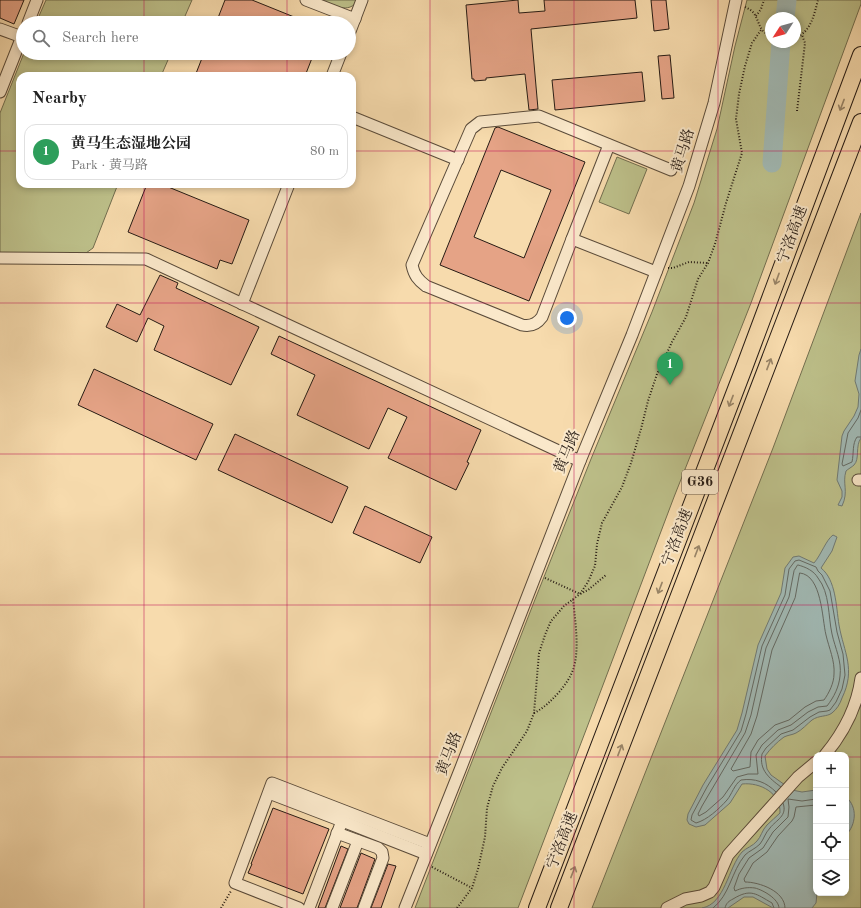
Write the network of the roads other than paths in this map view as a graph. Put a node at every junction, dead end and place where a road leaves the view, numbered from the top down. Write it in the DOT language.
graph roads {
  1 [pos="37,0"];
  2 [pos="306,0"];
  3 [pos="362,0"];
  4 [pos="735,2"];
  5 [pos="31,16"];
  6 [pos="347,16"];
  7 [pos="356,16"];
  8 [pos="0,29"];
  9 [pos="16,34"];
  10 [pos="16,51"];
  11 [pos="861,55"];
  12 [pos="338,60"];
  13 [pos="334,72"];
  14 [pos="0,92"];
  15 [pos="356,119"];
  16 [pos="861,122"];
  17 [pos="609,144"];
  18 [pos="458,160"];
  19 [pos="671,170"];
  20 [pos="287,188"];
  21 [pos="572,239"];
  22 [pos="0,258"];
  23 [pos="657,269"];
  24 [pos="242,304"];
  25 [pos="580,462"];
  26 [pos="861,678"];
  27 [pos="828,752"];
  28 [pos="813,764"];
  29 [pos="269,793"];
  30 [pos="342,821"];
  31 [pos="337,833"];
  32 [pos="358,841"];
  33 [pos="428,849"];
  34 [pos="299,908"];
  35 [pos="309,908"];
  36 [pos="332,908"];
  37 [pos="364,908"];
  38 [pos="405,908"];
  39 [pos="537,908"];
  40 [pos="559,908"];
  41 [pos="667,908"];
  1 -- 5 [label="street"];
  2 -- 6 [label="street"];
  3 -- 7 [label="street"];
  4 -- 23 [label="street, 黄马路"];
  8 -- 9 [label="street"];
  10 -- 14 [label="street"];
  11 -- 39 [label="highway, 宁洛高速 / G36, one-way"];
  12 -- 13 [label="street"];
  15 -- 18 [label="street"];
  40 -- 16 [label="highway, 宁洛高速 / G36, one-way"];
  17 -- 18 [label="street"];
  17 -- 19 [label="street"];
  17 -- 21 [label="street"];
  18 -- 21 [label="street"];
  20 -- 24 [label="street"];
  21 -- 23 [label="street"];
  22 -- 24 [label="street"];
  23 -- 25 [label="street, 黄马路"];
  24 -- 25 [label="street"];
  25 -- 33 [label="street, 黄马路"];
  26 -- 27 [label="street"];
  28 -- 41 [label="street"];
  29 -- 30 [label="street"];
  29 -- 33 [label="street"];
  29 -- 34 [label="street"];
  30 -- 31 [label="street"];
  30 -- 33 [label="street"];
  31 -- 32 [label="street"];
  31 -- 35 [label="street"];
  32 -- 36 [label="street"];
  32 -- 37 [label="street"];
  33 -- 38 [label="street, 黄马路"];
}
